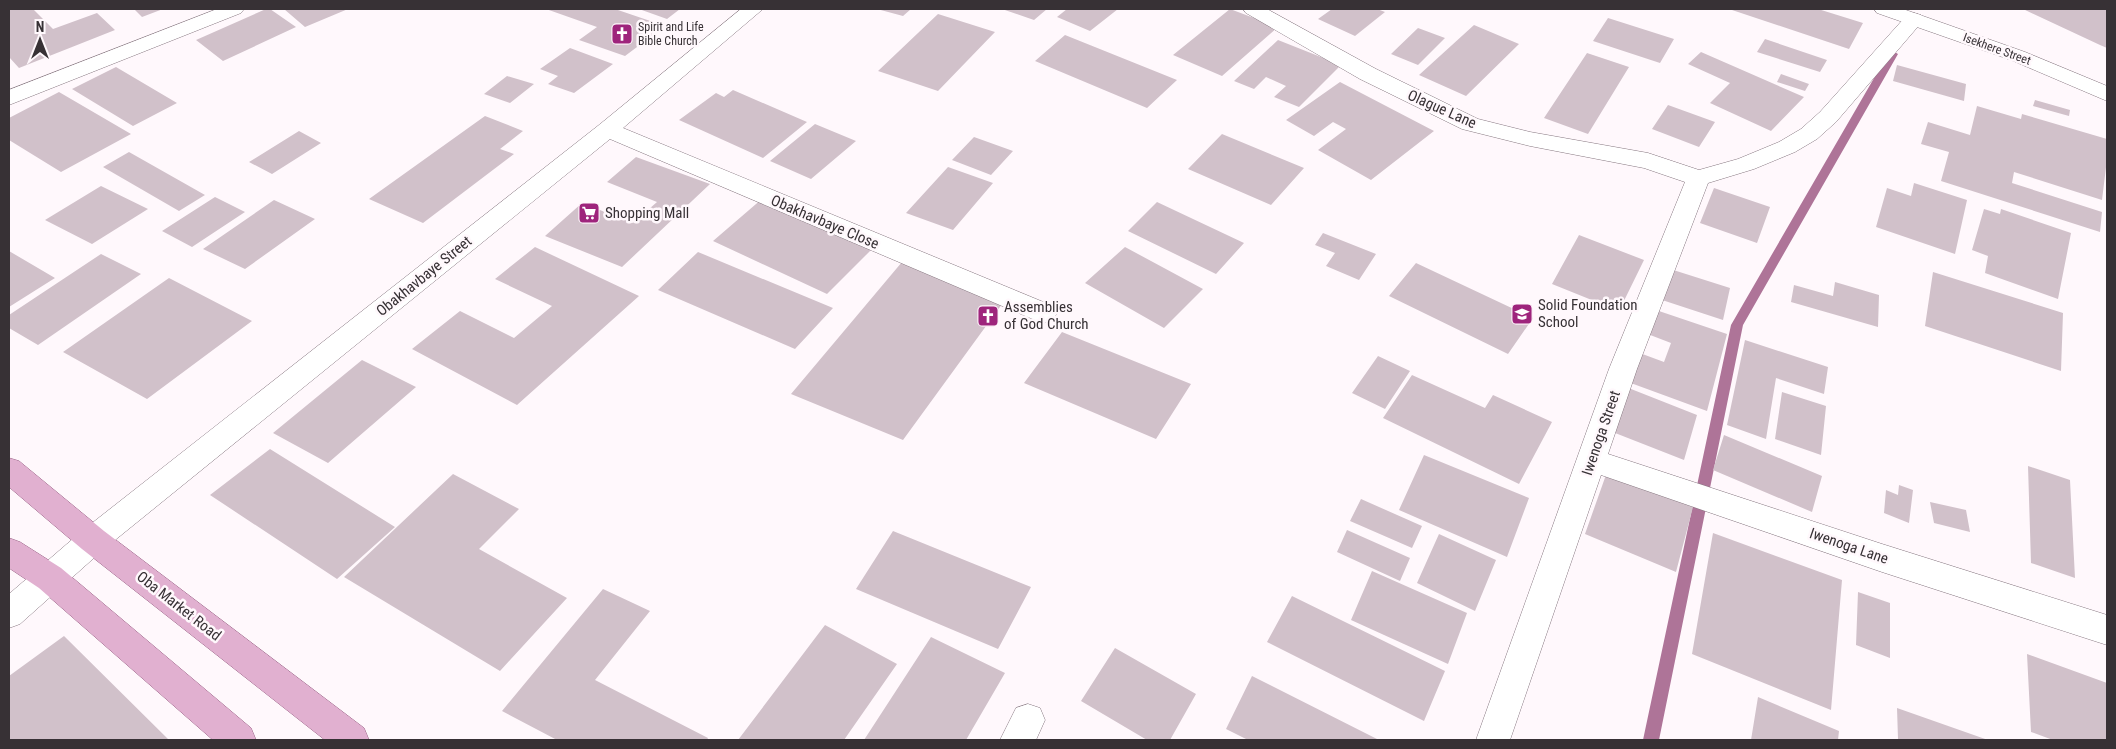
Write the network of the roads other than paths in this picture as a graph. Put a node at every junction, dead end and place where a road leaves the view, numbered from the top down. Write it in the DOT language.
graph roads {
  1 [pos="234,9"];
  2 [pos="753,9"];
  3 [pos="1253,9"];
  4 [pos="1898,12"];
  5 [pos="2107,94"];
  6 [pos="9,98"];
  7 [pos="607,130"];
  8 [pos="1698,178"];
  9 [pos="1044,313"];
  10 [pos="1591,460"];
  11 [pos="9,470"];
  12 [pos="93,540"];
  13 [pos="9,551"];
  14 [pos="50,578"];
  15 [pos="9,614"];
  16 [pos="2107,630"];
  17 [pos="239,740"];
  18 [pos="352,740"];
  19 [pos="1493,740"];
  1 -- 6 [label="street"];
  2 -- 7 [label="street, Obakhavbaye Street"];
  3 -- 8 [label="street, Olague Lane"];
  4 -- 5 [label="street, Isekhere Street"];
  4 -- 8 [label="street"];
  7 -- 9 [label="street, Obakhavbaye Close"];
  7 -- 12 [label="street, Obakhavbaye Street"];
  8 -- 10 [label="street, Iwenoga Street"];
  10 -- 16 [label="street, Iwenoga Lane"];
  10 -- 19 [label="street, Iwenoga Street"];
  11 -- 12 [label="main road, Oba Market Road"];
  12 -- 14 [label="street, Obakhavbaye Street"];
  12 -- 18 [label="main road, Oba Market Road"];
  13 -- 14 [label="main road"];
  14 -- 15 [label="street"];
  14 -- 17 [label="main road"];
}
